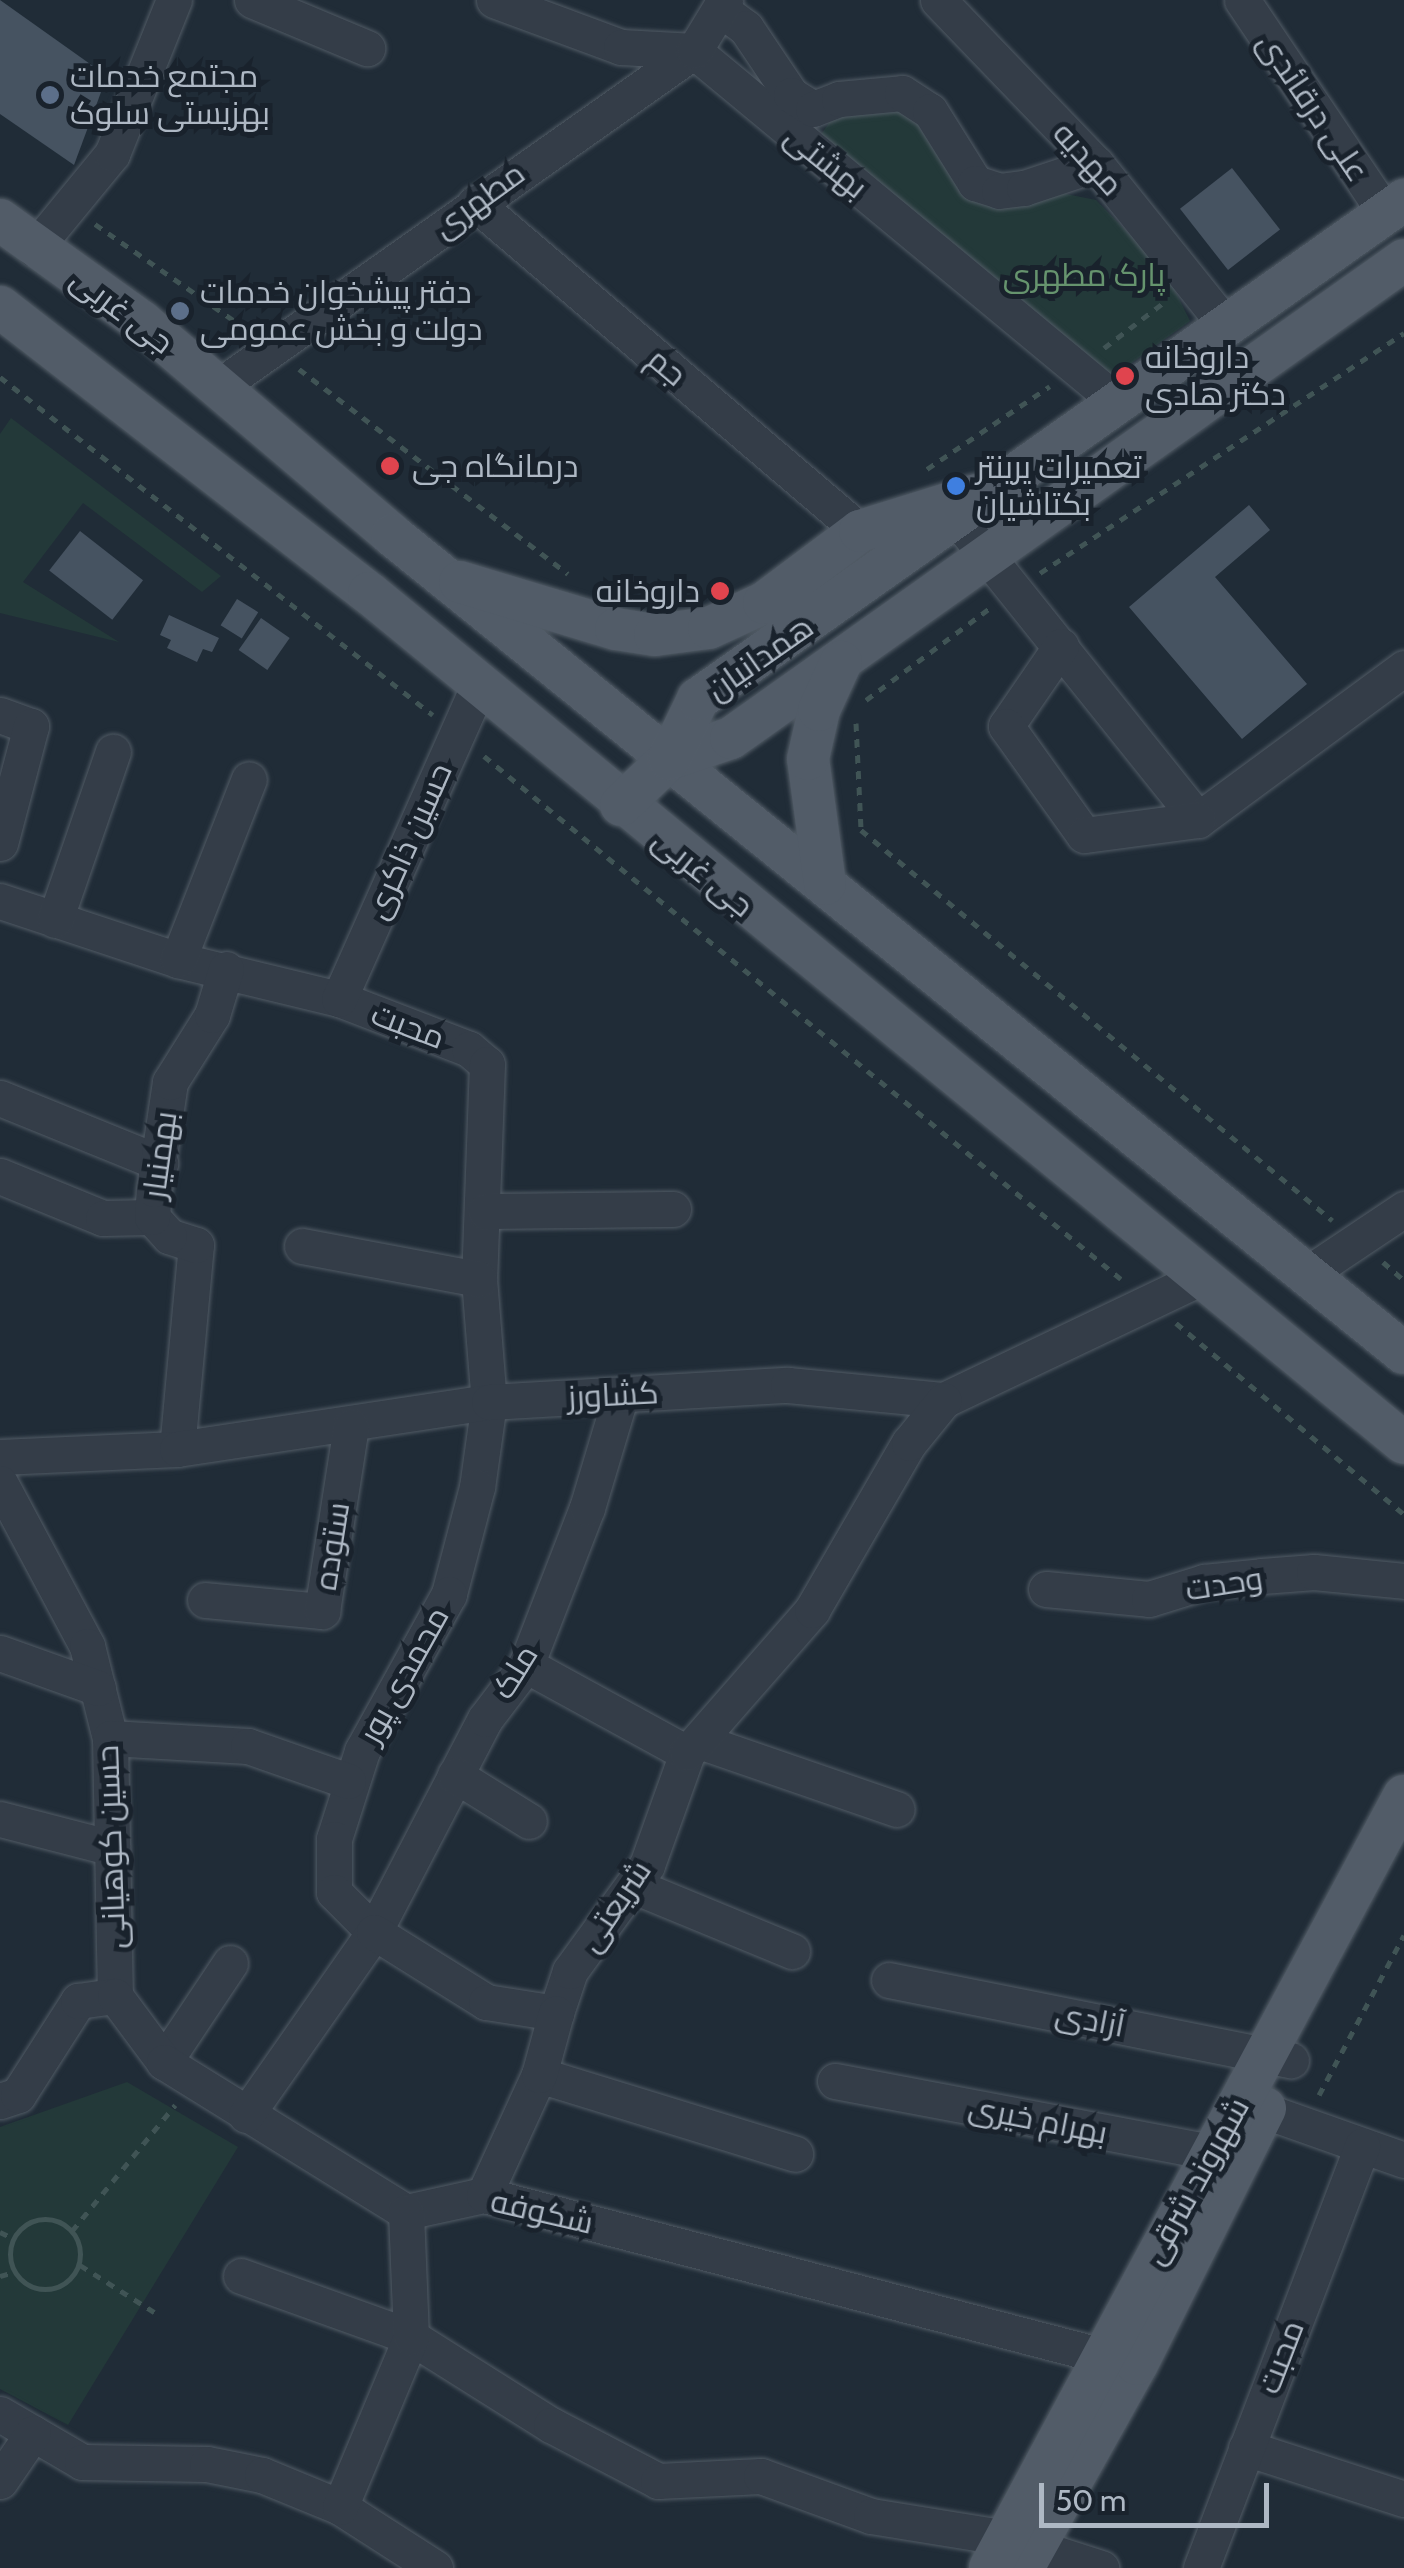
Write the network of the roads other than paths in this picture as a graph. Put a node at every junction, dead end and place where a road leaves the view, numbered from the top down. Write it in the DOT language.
graph roads {
  1 [pos="174,0"];
  2 [pos="252,0"];
  3 [pos="494,0"];
  4 [pos="938,0"];
  5 [pos="1242,0"];
  6 [pos="723,5"];
  7 [pos="367,48"];
  8 [pos="694,51"];
  9 [pos="1096,164"];
  10 [pos="475,203"];
  11 [pos="1395,207"];
  12 [pos="0,220"];
  13 [pos="35,248"];
  14 [pos="1330,253"];
  15 [pos="1390,274"];
  16 [pos="0,307"];
  17 [pos="1227,327"];
  18 [pos="218,387"];
  19 [pos="1120,404"];
  20 [pos="1005,486"];
  21 [pos="958,520"];
  22 [pos="860,530"];
  23 [pos="988,554"];
  24 [pos="446,578"];
  25 [pos="1061,646"];
  26 [pos="842,661"];
  27 [pos="1404,668"];
  28 [pos="480,683"];
  29 [pos="0,716"];
  30 [pos="113,752"];
  31 [pos="669,759"];
  32 [pos="249,779"];
  33 [pos="620,805"];
  34 [pos="1198,820"];
  35 [pos="0,843"];
  36 [pos="826,884"];
  37 [pos="0,901"];
  38 [pos="55,920"];
  39 [pos="178,960"];
  40 [pos="226,969"];
  41 [pos="339,1000"];
  42 [pos="0,1098"];
  43 [pos="160,1163"];
  44 [pos="0,1176"];
  45 [pos="673,1209"];
  46 [pos="1404,1209"];
  47 [pos="485,1211"];
  48 [pos="152,1217"];
  49 [pos="302,1246"];
  50 [pos="1307,1274"];
  51 [pos="1202,1278"];
  52 [pos="478,1280"];
  53 [pos="1404,1353"];
  54 [pos="620,1396"];
  55 [pos="944,1400"];
  56 [pos="489,1402"];
  57 [pos="350,1426"];
  58 [pos="1404,1443"];
  59 [pos="176,1449"];
  60 [pos="0,1458"];
  61 [pos="0,1482"];
  62 [pos="1404,1581"];
  63 [pos="1046,1589"];
  64 [pos="205,1600"];
  65 [pos="0,1653"];
  66 [pos="526,1665"];
  67 [pos="98,1688"];
  68 [pos="110,1738"];
  69 [pos="693,1747"];
  70 [pos="455,1775"];
  71 [pos="348,1782"];
  72 [pos="1404,1796"];
  73 [pos="897,1809"];
  74 [pos="0,1818"];
  75 [pos="529,1822"];
  76 [pos="1404,1844"];
  77 [pos="112,1848"];
  78 [pos="634,1886"];
  79 [pos="374,1932"];
  80 [pos="792,1951"];
  81 [pos="230,1963"];
  82 [pos="889,1980"];
  83 [pos="115,1996"];
  84 [pos="556,2014"];
  85 [pos="1278,2058"];
  86 [pos="164,2062"];
  87 [pos="539,2075"];
  88 [pos="835,2081"];
  89 [pos="0,2101"];
  90 [pos="1269,2112"];
  91 [pos="246,2115"];
  92 [pos="1362,2146"];
  93 [pos="794,2154"];
  94 [pos="1226,2155"];
  95 [pos="1404,2160"];
  96 [pos="484,2195"];
  97 [pos="406,2212"];
  98 [pos="241,2276"];
  99 [pos="411,2337"];
  100 [pos="1120,2361"];
  101 [pos="0,2414"];
  102 [pos="33,2433"];
  103 [pos="1246,2448"];
  104 [pos="0,2480"];
  105 [pos="1404,2499"];
  106 [pos="340,2507"];
  107 [pos="1013,2556"];
  108 [pos="398,2558"];
  109 [pos="435,2568"];
  110 [pos="1102,2568"];
  111 [pos="1201,2568"];
  1 -- 13 [label="street"];
  2 -- 7 [label="street"];
  3 -- 8 [label="street"];
  4 -- 9 [label="street, مهدیه"];
  5 -- 11 [label="street, علی درقائدی"];
  6 -- 8 [label="street, مطهری"];
  6 -- 9 [label="street"];
  8 -- 10 [label="street, مطهری"];
  8 -- 19 [label="street, بهشتی"];
  9 -- 17 [label="street, مهدیه"];
  10 -- 18 [label="street, مطهری"];
  10 -- 22 [label="street, جم"];
  11 -- 14 [label="main road, همدانیان"];
  12 -- 13 [label="main road, جی غربی"];
  13 -- 18 [label="main road, جی غربی"];
  14 -- 15 [label="main road"];
  14 -- 17 [label="main road, همدانیان"];
  15 -- 23 [label="main road, همدانیان"];
  16 -- 28 [label="main road, جی غربی"];
  17 -- 19 [label="main road, همدانیان"];
  18 -- 24 [label="main road, جی غربی"];
  19 -- 20 [label="main road, همدانیان"];
  20 -- 21 [label="main road, همدانیان"];
  20 -- 22 [label="main road"];
  21 -- 23 [label="street"];
  21 -- 31 [label="main road, همدانیان"];
  22 -- 24 [label="main road"];
  23 -- 25 [label="street"];
  23 -- 26 [label="main road, همدانیان"];
  24 -- 31 [label="main road, جی غربی"];
  25 -- 34 [label="street"];
  25 -- 34 [label="street"];
  26 -- 31 [label="main road, همدانیان"];
  26 -- 36 [label="main road"];
  27 -- 34 [label="street"];
  28 -- 33 [label="main road, جی غربی"];
  28 -- 41 [label="street, حسین ذاکری"];
  29 -- 35 [label="street"];
  30 -- 38 [label="street"];
  31 -- 33 [label="main road"];
  31 -- 36 [label="main road, جی غربی"];
  32 -- 39 [label="street"];
  33 -- 51 [label="main road, جی غربی"];
  36 -- 50 [label="main road, جی غربی"];
  37 -- 38 [label="street, محبت"];
  38 -- 39 [label="street, محبت"];
  39 -- 40 [label="street, محبت"];
  40 -- 41 [label="street, محبت"];
  40 -- 43 [label="street, بهمنیار"];
  41 -- 47 [label="street, محبت"];
  42 -- 43 [label="street"];
  43 -- 48 [label="street, بهمنیار"];
  44 -- 48 [label="street"];
  45 -- 47 [label="street"];
  46 -- 50 [label="street"];
  47 -- 52 [label="street, محبت"];
  48 -- 59 [label="street, بهمنیار"];
  49 -- 52 [label="street"];
  50 -- 53 [label="main road, جی غربی"];
  51 -- 55 [label="street"];
  51 -- 58 [label="main road, جی غربی"];
  52 -- 56 [label="street, محبت"];
  54 -- 55 [label="street, کشاورز"];
  54 -- 56 [label="street, کشاورز"];
  54 -- 66 [label="street, ملک"];
  55 -- 69 [label="street, شریعتی"];
  56 -- 57 [label="street, کشاورز"];
  56 -- 71 [label="street, محمدی پور"];
  57 -- 59 [label="street, کشاورز"];
  57 -- 64 [label="street, ستوده"];
  59 -- 60 [label="street, کشاورز"];
  61 -- 67 [label="street, حسین کوهیانی"];
  62 -- 63 [label="street, وحدت"];
  65 -- 67 [label="street"];
  66 -- 69 [label="street"];
  66 -- 70 [label="street, ملک"];
  67 -- 68 [label="street, حسین کوهیانی"];
  68 -- 71 [label="street"];
  68 -- 77 [label="street, حسین کوهیانی"];
  69 -- 73 [label="street"];
  69 -- 78 [label="street, شریعتی"];
  70 -- 75 [label="street"];
  70 -- 79 [label="street, ملک"];
  71 -- 79 [label="street, محمدی پور"];
  72 -- 85 [label="main road, شهروند شرقی"];
  74 -- 77 [label="street"];
  76 -- 85 [label="main road, شهروند شرقی"];
  77 -- 83 [label="street, حسین کوهیانی"];
  78 -- 80 [label="street"];
  78 -- 84 [label="street, شریعتی"];
  79 -- 84 [label="street"];
  79 -- 91 [label="street"];
  81 -- 86 [label="street"];
  82 -- 85 [label="street, آزادی"];
  83 -- 86 [label="street"];
  83 -- 89 [label="street"];
  84 -- 87 [label="street, شریعتی"];
  85 -- 90 [label="main road, شهروند شرقی"];
  86 -- 91 [label="street"];
  87 -- 93 [label="street"];
  87 -- 96 [label="street, شریعتی"];
  88 -- 94 [label="street, بهرام خیری"];
  90 -- 92 [label="street"];
  90 -- 94 [label="main road, شهروند شرقی"];
  91 -- 97 [label="street"];
  92 -- 95 [label="street"];
  92 -- 103 [label="street, محبت"];
  94 -- 100 [label="main road, شهروند شرقی"];
  96 -- 97 [label="street, شکوفه"];
  96 -- 100 [label="street, شکوفه"];
  97 -- 99 [label="street"];
  98 -- 99 [label="street"];
  99 -- 106 [label="street"];
  99 -- 107 [label="street"];
  100 -- 107 [label="main road, شهروند شرقی"];
  101 -- 102 [label="street"];
  102 -- 104 [label="street"];
  102 -- 106 [label="street"];
  103 -- 105 [label="street"];
  103 -- 111 [label="street, محبت"];
  106 -- 108 [label="street"];
  107 -- 110 [label="street"];
  108 -- 109 [label="street"];
}
